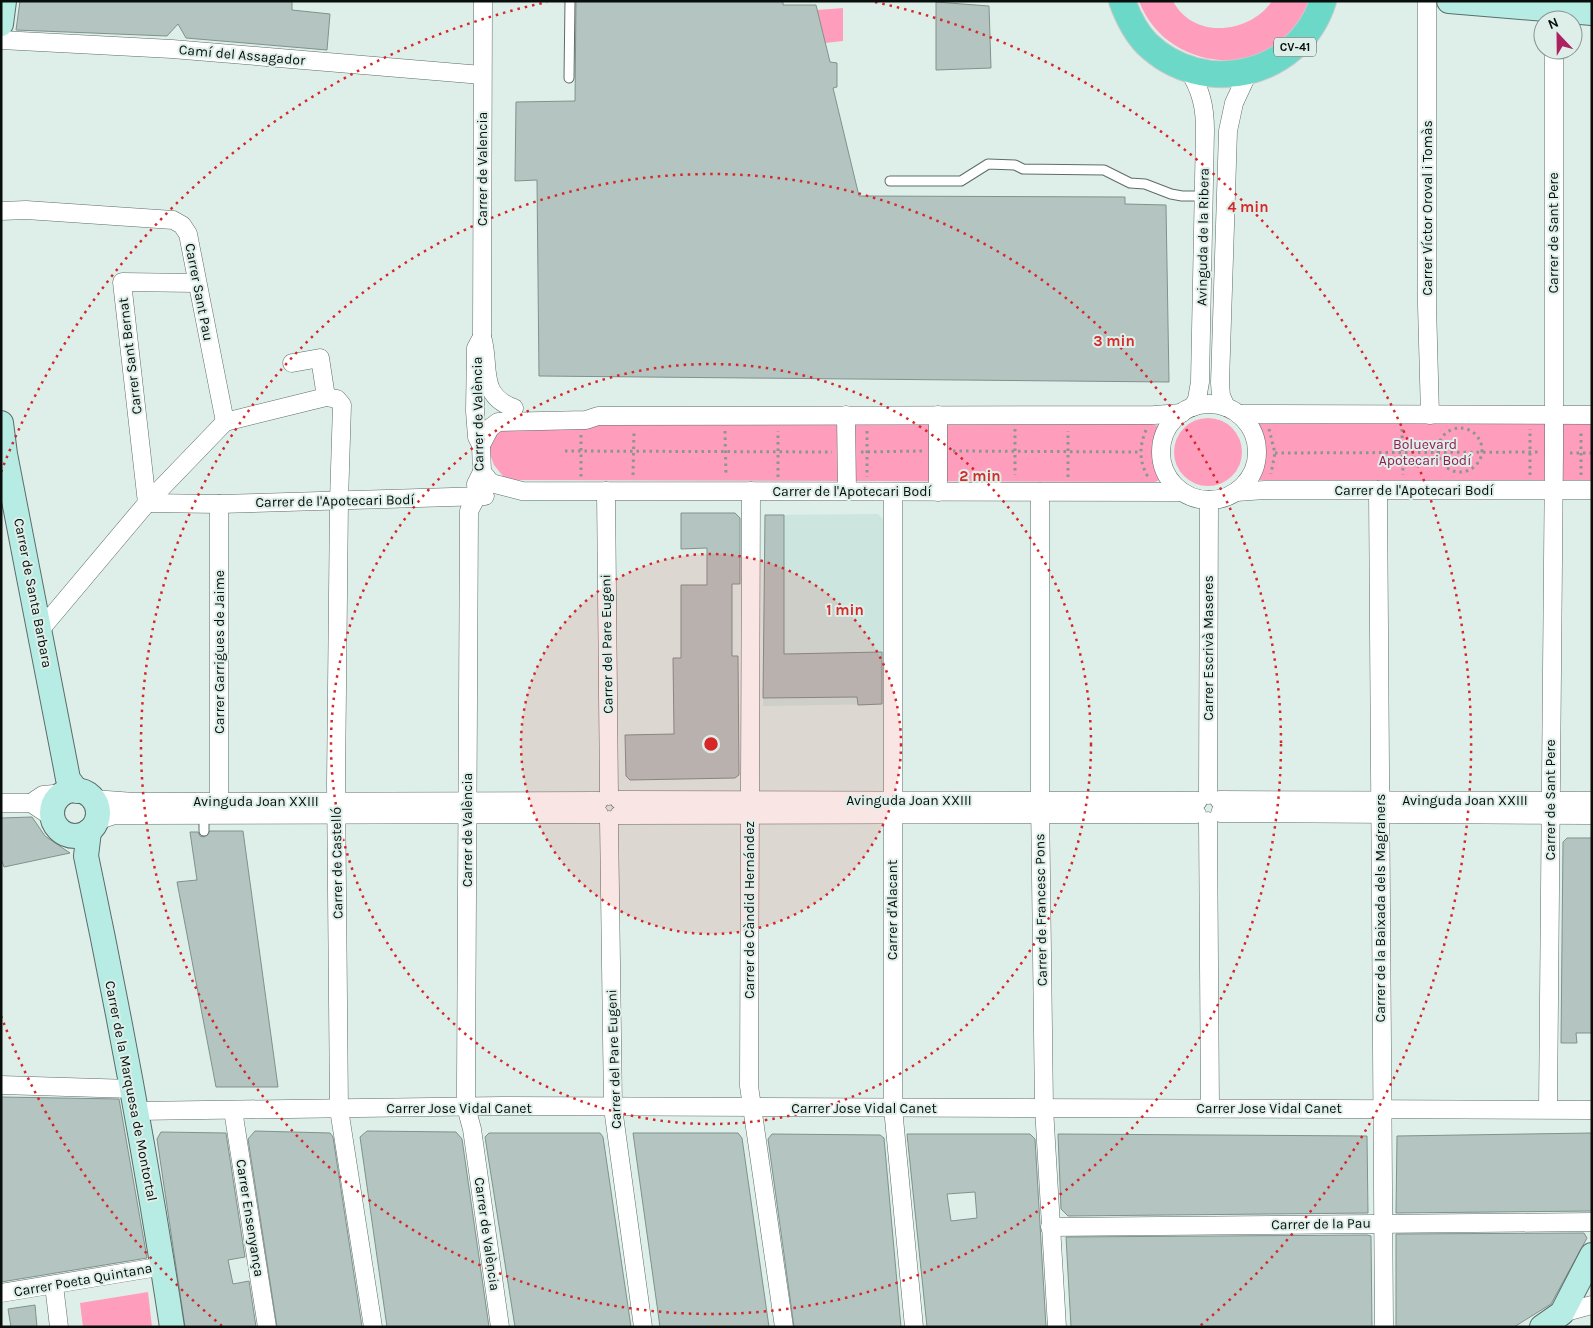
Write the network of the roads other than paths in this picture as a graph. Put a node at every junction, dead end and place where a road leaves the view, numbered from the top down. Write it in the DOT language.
graph roads {
  1 [pos="4,1"];
  2 [pos="483,1"];
  3 [pos="570,1"];
  4 [pos="1122,1"];
  5 [pos="1427,1"];
  6 [pos="1449,1"];
  7 [pos="1325,4"];
  8 [pos="1533,12"];
  9 [pos="1,24"];
  10 [pos="1,40"];
  11 [pos="1554,60"];
  12 [pos="1189,70"];
  13 [pos="1248,73"];
  14 [pos="482,75"];
  15 [pos="570,78"];
  16 [pos="890,181"];
  17 [pos="1205,196"];
  18 [pos="1,211"];
  19 [pos="196,283"];
  20 [pos="482,337"];
  21 [pos="292,363"];
  22 [pos="331,398"];
  23 [pos="508,406"];
  24 [pos="1188,410"];
  25 [pos="1233,410"];
  26 [pos="938,415"];
  27 [pos="1430,415"];
  28 [pos="1553,415"];
  29 [pos="598,416"];
  30 [pos="846,416"];
  31 [pos="1587,419"];
  32 [pos="476,421"];
  33 [pos="226,422"];
  34 [pos="1,423"];
  35 [pos="481,445"];
  36 [pos="3,454"];
  37 [pos="482,472"];
  38 [pos="1586,485"];
  39 [pos="1378,490"];
  40 [pos="1553,490"];
  41 [pos="522,491"];
  42 [pos="606,491"];
  43 [pos="751,491"];
  44 [pos="847,491"];
  45 [pos="893,492"];
  46 [pos="938,492"];
  47 [pos="1040,492"];
  48 [pos="1182,492"];
  49 [pos="1236,492"];
  50 [pos="476,496"];
  51 [pos="1210,500"];
  52 [pos="339,501"];
  53 [pos="147,503"];
  54 [pos="219,504"];
  55 [pos="41,629"];
  56 [pos="1592,801"];
  57 [pos="1,803"];
  58 [pos="1040,807"];
  59 [pos="1208,807"];
  60 [pos="1380,807"];
  61 [pos="1550,807"];
  62 [pos="336,808"];
  63 [pos="467,808"];
  64 [pos="609,808"];
  65 [pos="749,808"];
  66 [pos="891,808"];
  67 [pos="73,809"];
  68 [pos="208,812"];
  69 [pos="1592,815"];
  70 [pos="1,1085"];
  71 [pos="134,1100"];
  72 [pos="466,1107"];
  73 [pos="751,1107"];
  74 [pos="613,1108"];
  75 [pos="893,1108"];
  76 [pos="1044,1108"];
  77 [pos="1210,1108"];
  78 [pos="339,1109"];
  79 [pos="1382,1109"];
  80 [pos="1548,1109"];
  81 [pos="233,1110"];
  82 [pos="1592,1110"];
  83 [pos="1592,1222"];
  84 [pos="1384,1224"];
  85 [pos="1050,1227"];
  86 [pos="1592,1256"];
  87 [pos="164,1266"];
  88 [pos="54,1285"];
  89 [pos="1,1294"];
  90 [pos="1592,1306"];
  91 [pos="1559,1320"];
  92 [pos="59,1327"];
  93 [pos="172,1327"];
  94 [pos="267,1327"];
  95 [pos="373,1327"];
  96 [pos="500,1327"];
  97 [pos="643,1327"];
  98 [pos="784,1327"];
  99 [pos="914,1327"];
  100 [pos="1057,1327"];
  101 [pos="1384,1327"];
  102 [pos="1542,1327"];
  1 -- 9 [label="street"];
  2 -- 14 [label="street, Carrer de Valencia"];
  3 -- 15 [label="lane"];
  4 -- 12 [label="main road, CV-41"];
  5 -- 27 [label="street, Carrer Víctor Oroval i Tomàs"];
  6 -- 8 [label="street"];
  7 -- 13 [label="main road, CV-41"];
  10 -- 14 [label="street, Camí del Assagador"];
  11 -- 28 [label="street, Carrer de Sant Pere"];
  12 -- 13 [label="main road, CV-41"];
  12 -- 17 [label="street, Avinguda de la Ribera"];
  13 -- 25 [label="street, Avinguda de la Ribera"];
  14 -- 20 [label="street, Carrer de Valencia"];
  16 -- 17 [label="lane"];
  17 -- 24 [label="street, Avinguda de la Ribera"];
  18 -- 19 [label="street, Carrer Sant Pau"];
  19 -- 33 [label="street, Carrer Sant Pau"];
  19 -- 53 [label="street, Carrer Sant Bernat"];
  20 -- 23 [label="street"];
  20 -- 32 [label="street, Carrer de València"];
  21 -- 22 [label="street"];
  22 -- 33 [label="street"];
  22 -- 52 [label="street, Carrer de Castelló"];
  23 -- 29 [label="street"];
  23 -- 32 [label="street"];
  24 -- 25 [label="street"];
  24 -- 26 [label="street"];
  24 -- 48 [label="street"];
  25 -- 27 [label="street"];
  25 -- 49 [label="street"];
  26 -- 30 [label="street"];
  26 -- 46 [label="street"];
  27 -- 28 [label="street"];
  28 -- 31 [label="street"];
  28 -- 40 [label="street, Carrer de Sant Pere"];
  29 -- 30 [label="street"];
  29 -- 35 [label="street"];
  30 -- 44 [label="street"];
  32 -- 35 [label="street, Carrer de València"];
  33 -- 53 [label="street"];
  34 -- 36 [label="street, Carrer de Santa Barbara"];
  35 -- 37 [label="street, Carrer de València"];
  36 -- 55 [label="street, Carrer de Santa Barbara"];
  37 -- 41 [label="street, Carrer de l'Apotecari Bodí"];
  37 -- 50 [label="street, Carrer de València"];
  38 -- 40 [label="street, Carrer de l'Apotecari Bodí"];
  39 -- 40 [label="street, Carrer de l'Apotecari Bodí"];
  39 -- 49 [label="street, Carrer de l'Apotecari Bodí"];
  39 -- 60 [label="street, Carrer de la Baixada dels Magraners"];
  40 -- 61 [label="street, Carrer de Sant Pere"];
  41 -- 42 [label="street, Carrer de l'Apotecari Bodí"];
  41 -- 50 [label="street, Carrer de l'Apotecari Bodí"];
  42 -- 43 [label="street, Carrer de l'Apotecari Bodí"];
  42 -- 64 [label="street, Carrer del Pare Eugeni"];
  43 -- 44 [label="street, Carrer de l'Apotecari Bodí"];
  43 -- 65 [label="street, Carrer de Càndid Hernández"];
  44 -- 45 [label="street, Carrer de l'Apotecari Bodí"];
  45 -- 46 [label="street, Carrer de l'Apotecari Bodí"];
  45 -- 66 [label="street, Carrer d'Alacant"];
  46 -- 47 [label="street, Carrer de l'Apotecari Bodí"];
  47 -- 48 [label="street, Carrer de l'Apotecari Bodí"];
  47 -- 58 [label="street, Carrer de Francesc Pons"];
  48 -- 51 [label="street"];
  49 -- 51 [label="street"];
  50 -- 52 [label="street, Carrer de l'Apotecari Bodí"];
  50 -- 63 [label="street, Carrer de València"];
  51 -- 59 [label="street, Carrer Escrivà Maseres"];
  52 -- 54 [label="street, Carrer de l'Apotecari Bodí"];
  52 -- 62 [label="street, Carrer de Castelló"];
  53 -- 54 [label="street, Carrer de l'Apotecari Bodí"];
  53 -- 55 [label="street"];
  54 -- 68 [label="street, Carrer Garrigues de Jaime"];
  55 -- 67 [label="street, Carrer de Santa Barbara"];
  56 -- 61 [label="street, Avinguda Joan XXIII"];
  57 -- 67 [label="street"];
  58 -- 59 [label="street, Avinguda Joan XXIII"];
  58 -- 66 [label="street, Avinguda Joan XXIII"];
  58 -- 76 [label="street, Carrer de Francesc Pons"];
  59 -- 60 [label="street, Avinguda Joan XXIII"];
  59 -- 77 [label="street, Carrer Escrivà Maseres"];
  60 -- 61 [label="street, Avinguda Joan XXIII"];
  60 -- 79 [label="street, Carrer de la Baixada dels Magraners"];
  61 -- 69 [label="street, Avinguda Joan XXIII"];
  61 -- 80 [label="street, Carrer de Sant Pere"];
  62 -- 63 [label="street, Avinguda Joan XXIII"];
  62 -- 68 [label="street, Avinguda Joan XXIII"];
  62 -- 78 [label="street, Carrer de Castelló"];
  63 -- 64 [label="street, Avinguda Joan XXIII"];
  63 -- 72 [label="street, Carrer de València"];
  64 -- 65 [label="street, Avinguda Joan XXIII"];
  64 -- 74 [label="street, Carrer del Pare Eugeni"];
  65 -- 66 [label="street, Avinguda Joan XXIII"];
  65 -- 73 [label="street, Carrer de Càndid Hernández"];
  66 -- 75 [label="street, Carrer d'Alacant"];
  67 -- 68 [label="street, Avinguda Joan XXIII"];
  67 -- 71 [label="street, Carrer de la Marquesa de Montortal"];
  70 -- 71 [label="street, Carrer Jose Vidal Canet"];
  71 -- 81 [label="street, Carrer Jose Vidal Canet"];
  71 -- 87 [label="street, Carrer de la Marquesa de Montortal"];
  72 -- 74 [label="street, Carrer Jose Vidal Canet"];
  72 -- 78 [label="street, Carrer Jose Vidal Canet"];
  72 -- 96 [label="street, Carrer de València"];
  73 -- 74 [label="street, Carrer Jose Vidal Canet"];
  73 -- 75 [label="street, Carrer Jose Vidal Canet"];
  73 -- 98 [label="street, Carrer de Càndid Hernández"];
  74 -- 97 [label="street, Carrer del Pare Eugeni"];
  75 -- 76 [label="street, Carrer Jose Vidal Canet"];
  75 -- 99 [label="street, Carrer d'Alacant"];
  76 -- 77 [label="street, Carrer Jose Vidal Canet"];
  76 -- 85 [label="street, Carrer de Francesc Pons"];
  77 -- 79 [label="street, Carrer Jose Vidal Canet"];
  78 -- 81 [label="street, Carrer Jose Vidal Canet"];
  78 -- 95 [label="street, Carrer de Castelló"];
  79 -- 80 [label="street, Carrer Jose Vidal Canet"];
  79 -- 84 [label="street, Carrer de la Baixada dels Magraners"];
  80 -- 82 [label="street, Carrer Jose Vidal Canet"];
  81 -- 94 [label="street, Carrer Ensenyança"];
  83 -- 84 [label="street, Carrer de la Pau"];
  84 -- 85 [label="street, Carrer de la Pau"];
  84 -- 101 [label="street, Carrer de la Baixada dels Magraners"];
  85 -- 100 [label="street, Carrer de Francesc Pons"];
  86 -- 91 [label="street"];
  87 -- 88 [label="street, Carrer Poeta Quintana"];
  87 -- 93 [label="street, Carrer de la Marquesa de Montortal"];
  88 -- 89 [label="street, Carrer Poeta Quintana"];
  88 -- 92 [label="street"];
  90 -- 91 [label="street"];
  91 -- 102 [label="street"];
}
